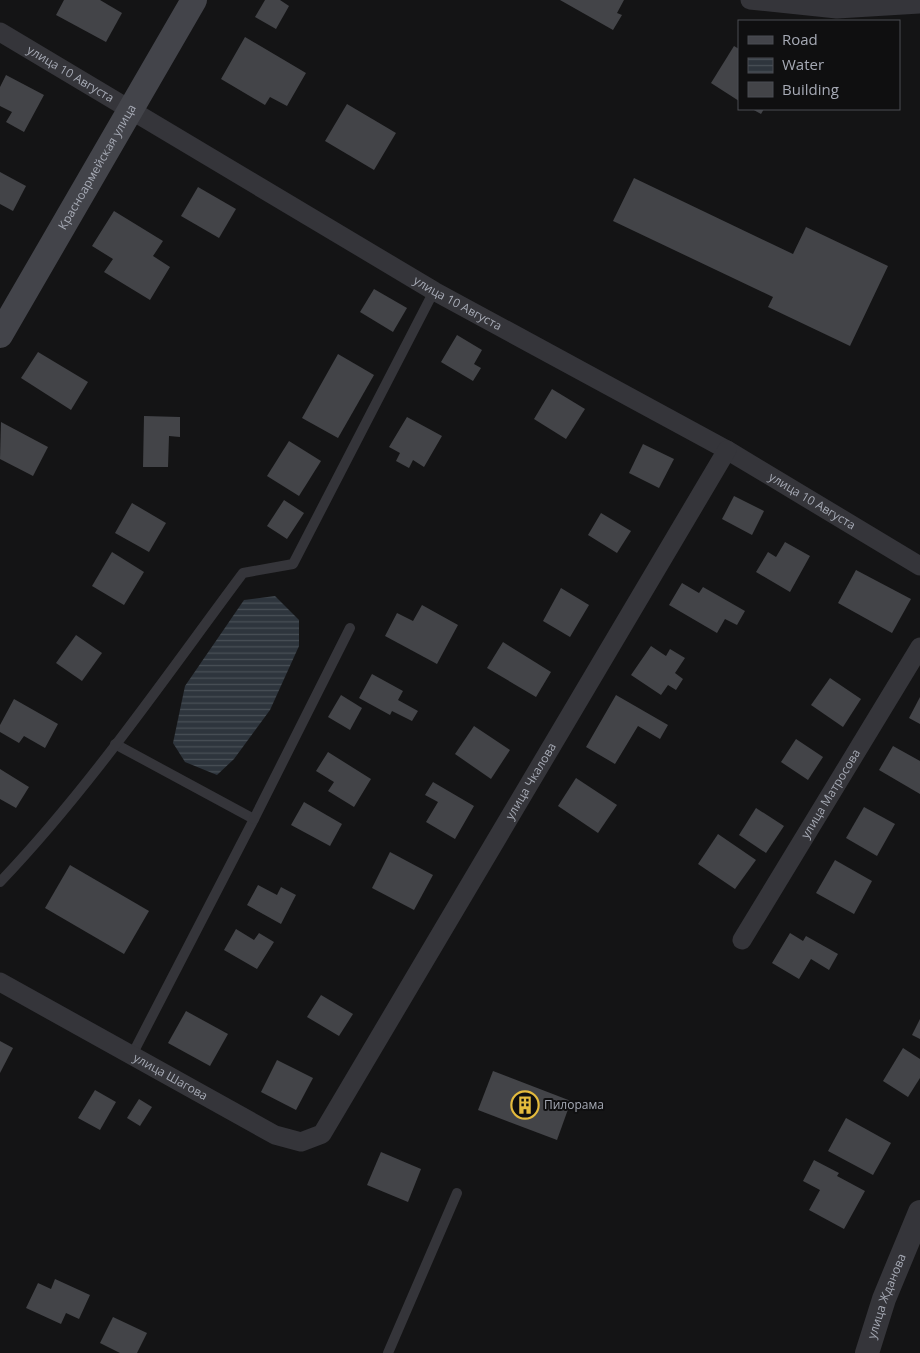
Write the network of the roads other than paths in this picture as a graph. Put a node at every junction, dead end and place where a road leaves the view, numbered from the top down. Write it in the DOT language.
graph roads {
  1 [pos="194,0"];
  2 [pos="750,0"];
  3 [pos="920,4"];
  4 [pos="0,32"];
  5 [pos="130,112"];
  6 [pos="434,291"];
  7 [pos="0,336"];
  8 [pos="727,450"];
  9 [pos="920,566"];
  10 [pos="350,628"];
  11 [pos="920,647"];
  12 [pos="115,744"];
  13 [pos="254,819"];
  14 [pos="0,882"];
  15 [pos="742,940"];
  16 [pos="0,982"];
  17 [pos="132,1055"];
  18 [pos="336,1113"];
  19 [pos="457,1194"];
  20 [pos="920,1212"];
  21 [pos="388,1353"];
  22 [pos="867,1353"];
  1 -- 5 [label="main road, Красноармейская улица"];
  2 -- 3 [label="street"];
  4 -- 5 [label="street, улица 10 Августа"];
  5 -- 6 [label="street, улица 10 Августа"];
  5 -- 7 [label="main road, Красноармейская улица"];
  6 -- 8 [label="street, улица 10 Августа"];
  6 -- 12 [label="lane"];
  8 -- 9 [label="street, улица 10 Августа"];
  8 -- 18 [label="street, улица Чкалова"];
  10 -- 13 [label="lane"];
  11 -- 15 [label="street, улица Матросова"];
  12 -- 13 [label="lane"];
  12 -- 14 [label="lane"];
  13 -- 17 [label="lane"];
  16 -- 17 [label="street, улица Шагова"];
  17 -- 18 [label="street, улица Шагова"];
  19 -- 21 [label="lane"];
  20 -- 22 [label="street, улица Жданова"];
}
